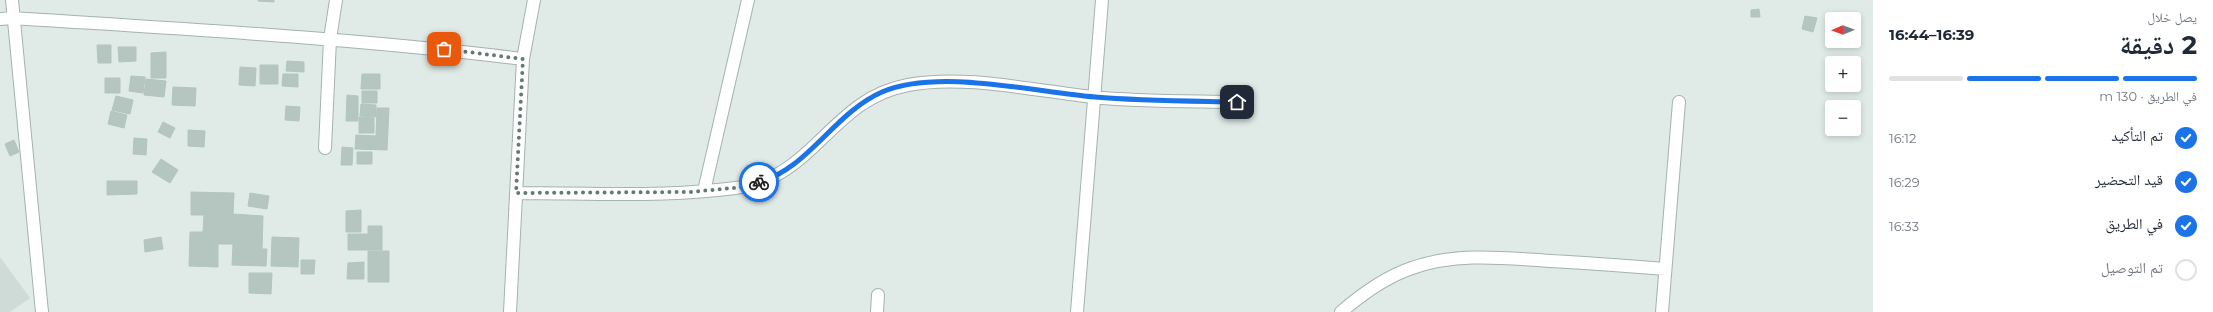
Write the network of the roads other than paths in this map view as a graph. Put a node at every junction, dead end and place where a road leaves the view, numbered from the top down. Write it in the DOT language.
graph roads {
  1 [pos="12,0"];
  2 [pos="336,0"];
  3 [pos="534,0"];
  4 [pos="748,0"];
  5 [pos="1102,0"];
  6 [pos="13,18"];
  7 [pos="0,19"];
  8 [pos="330,39"];
  9 [pos="523,59"];
  10 [pos="1096,97"];
  11 [pos="1237,102"];
  12 [pos="1679,102"];
  13 [pos="325,148"];
  14 [pos="704,191"];
  15 [pos="516,193"];
  16 [pos="1665,269"];
  17 [pos="878,295"];
  18 [pos="42,312"];
  19 [pos="510,312"];
  20 [pos="877,312"];
  21 [pos="1077,312"];
  22 [pos="1341,312"];
  23 [pos="1662,312"];
  1 -- 6 [label="street"];
  2 -- 8 [label="street"];
  3 -- 9 [label="street"];
  4 -- 14 [label="street"];
  5 -- 10 [label="street"];
  6 -- 7 [label="street"];
  6 -- 8 [label="street"];
  6 -- 18 [label="street"];
  8 -- 9 [label="street"];
  8 -- 13 [label="street"];
  9 -- 15 [label="street"];
  10 -- 11 [label="street"];
  10 -- 14 [label="street"];
  10 -- 21 [label="street"];
  12 -- 16 [label="street"];
  14 -- 15 [label="street"];
  15 -- 19 [label="street"];
  16 -- 22 [label="street"];
  16 -- 23 [label="street"];
  17 -- 20 [label="street"];
}
